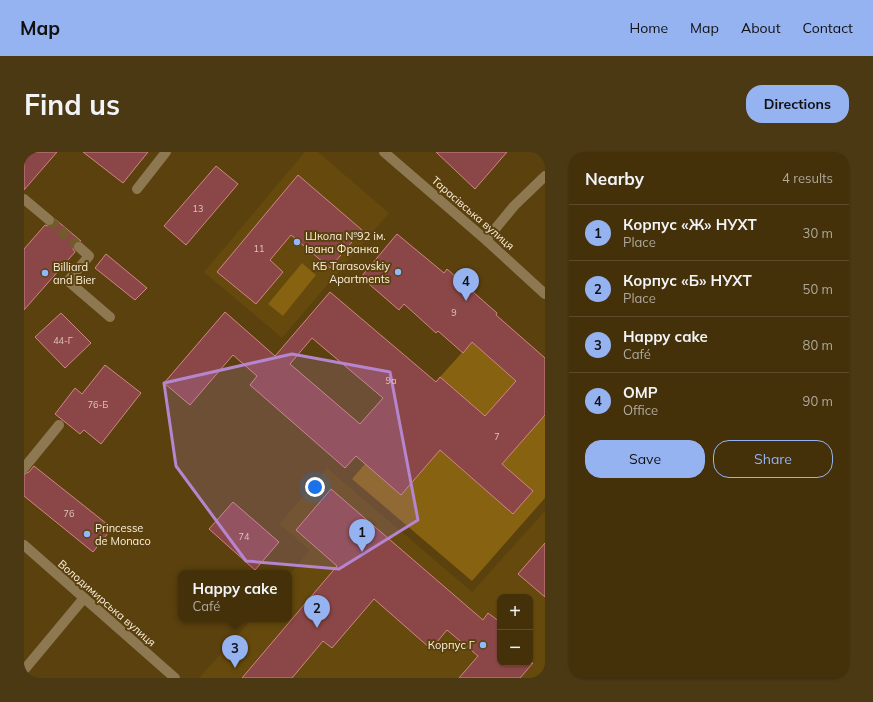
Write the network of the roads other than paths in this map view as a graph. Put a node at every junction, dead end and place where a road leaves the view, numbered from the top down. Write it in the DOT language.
graph roads {
  1 [pos="166,152"];
  2 [pos="384,152"];
  3 [pos="545,176"];
  4 [pos="137,189"];
  5 [pos="24,199"];
  6 [pos="49,220"];
  7 [pos="486,240"];
  8 [pos="79,247"];
  9 [pos="545,294"];
  10 [pos="110,317"];
  11 [pos="59,425"];
  12 [pos="24,468"];
  13 [pos="24,545"];
  14 [pos="84,598"];
  15 [pos="24,670"];
  16 [pos="175,678"];
  1 -- 4 [label="street"];
  2 -- 7 [label="street, Тарасівська вулиця"];
  3 -- 7 [label="street"];
  5 -- 6 [label="street"];
  7 -- 9 [label="street, Тарасівська вулиця"];
  8 -- 10 [label="street"];
  11 -- 12 [label="street"];
  13 -- 14 [label="street, Володимирська вулиця"];
  14 -- 15 [label="street"];
  14 -- 16 [label="street, Володимирська вулиця"];
}
